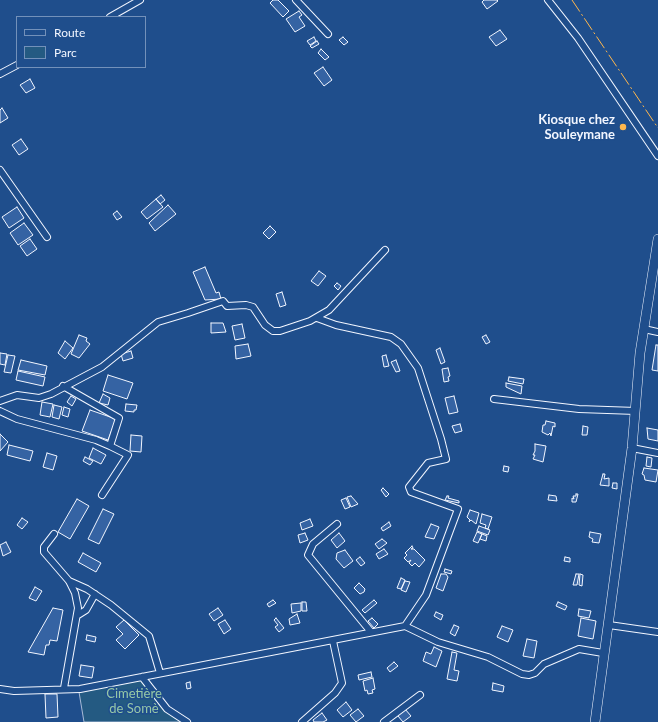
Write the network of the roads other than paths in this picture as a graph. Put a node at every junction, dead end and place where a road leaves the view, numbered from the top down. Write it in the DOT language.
graph roads {
  1 [pos="140,0"];
  2 [pos="296,0"];
  3 [pos="548,0"];
  4 [pos="112,16"];
  5 [pos="328,34"];
  6 [pos="16,66"];
  7 [pos="0,74"];
  8 [pos="658,156"];
  9 [pos="0,170"];
  10 [pos="47,236"];
  11 [pos="658,239"];
  12 [pos="385,250"];
  13 [pos="317,318"];
  14 [pos="644,329"];
  15 [pos="658,332"];
  16 [pos="63,386"];
  17 [pos="494,399"];
  18 [pos="0,401"];
  19 [pos="0,411"];
  20 [pos="636,411"];
  21 [pos="110,446"];
  22 [pos="632,448"];
  23 [pos="658,453"];
  24 [pos="102,495"];
  25 [pos="337,524"];
  26 [pos="54,534"];
  27 [pos="69,581"];
  28 [pos="95,594"];
  29 [pos="78,615"];
  30 [pos="609,625"];
  31 [pos="405,626"];
  32 [pos="371,632"];
  33 [pos="658,632"];
  34 [pos="333,641"];
  35 [pos="603,653"];
  36 [pos="160,673"];
  37 [pos="142,677"];
  38 [pos="64,688"];
  39 [pos="0,689"];
  40 [pos="420,695"];
  41 [pos="187,722"];
  42 [pos="302,722"];
  43 [pos="384,722"];
  44 [pos="595,722"];
  1 -- 4 [label="street"];
  2 -- 5 [label="street"];
  3 -- 8 [label="street"];
  6 -- 7 [label="street"];
  9 -- 10 [label="street"];
  11 -- 14 [label="street"];
  12 -- 13 [label="street"];
  13 -- 16 [label="street"];
  13 -- 31 [label="street"];
  14 -- 15 [label="street"];
  14 -- 20 [label="street"];
  16 -- 18 [label="street"];
  16 -- 21 [label="street"];
  17 -- 20 [label="street"];
  19 -- 21 [label="street"];
  20 -- 22 [label="street"];
  21 -- 24 [label="street"];
  22 -- 23 [label="street"];
  22 -- 30 [label="street"];
  25 -- 32 [label="street"];
  26 -- 27 [label="street"];
  27 -- 28 [label="street"];
  27 -- 29 [label="street"];
  28 -- 29 [label="street"];
  28 -- 36 [label="street"];
  29 -- 38 [label="street"];
  30 -- 33 [label="street"];
  30 -- 35 [label="street"];
  31 -- 32 [label="street"];
  31 -- 35 [label="street"];
  32 -- 34 [label="street"];
  34 -- 36 [label="street"];
  34 -- 42 [label="street"];
  35 -- 44 [label="street"];
  36 -- 37 [label="street"];
  37 -- 38 [label="street"];
  37 -- 41 [label="street"];
  38 -- 39 [label="street"];
  40 -- 43 [label="street"];
}
